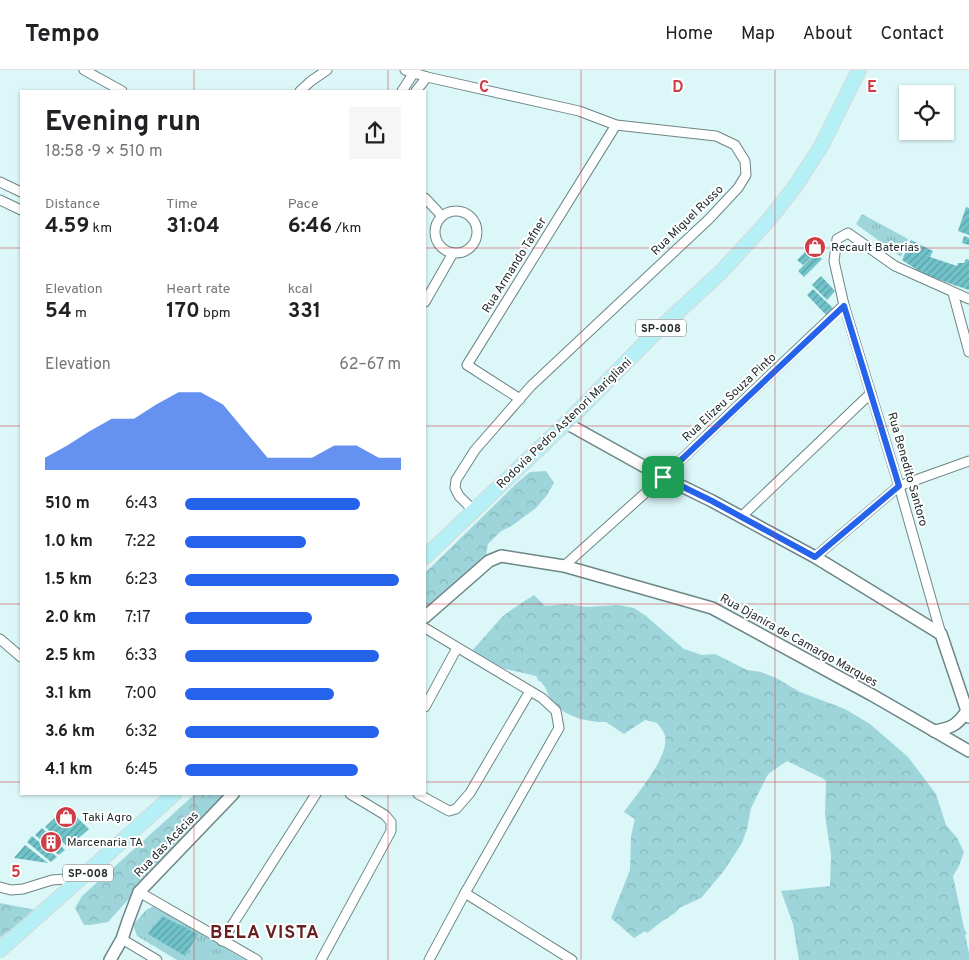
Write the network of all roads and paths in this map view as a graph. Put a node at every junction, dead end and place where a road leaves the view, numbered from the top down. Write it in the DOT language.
graph roads {
  1 [pos="84,70"];
  2 [pos="327,70"];
  3 [pos="859,70"];
  4 [pos="409,72"];
  5 [pos="426,77"];
  6 [pos="120,90"];
  7 [pos="301,90"];
  8 [pos="402,90"];
  9 [pos="417,90"];
  10 [pos="616,124"];
  11 [pos="0,182"];
  12 [pos="20,192"];
  13 [pos="426,199"];
  14 [pos="0,200"];
  15 [pos="20,210"];
  16 [pos="442,216"];
  17 [pos="454,253"];
  18 [pos="953,293"];
  19 [pos="969,299"];
  20 [pos="426,300"];
  21 [pos="844,306"];
  22 [pos="969,352"];
  23 [pos="871,393"];
  24 [pos="520,399"];
  25 [pos="566,423"];
  26 [pos="969,461"];
  27 [pos="663,477"];
  28 [pos="899,486"];
  29 [pos="474,510"];
  30 [pos="741,517"];
  31 [pos="426,556"];
  32 [pos="815,557"];
  33 [pos="564,566"];
  34 [pos="426,617"];
  35 [pos="426,629"];
  36 [pos="940,634"];
  37 [pos="0,638"];
  38 [pos="457,648"];
  39 [pos="20,656"];
  40 [pos="530,691"];
  41 [pos="426,705"];
  42 [pos="968,714"];
  43 [pos="934,731"];
  44 [pos="969,751"];
  45 [pos="173,795"];
  46 [pos="232,795"];
  47 [pos="315,795"];
  48 [pos="352,795"];
  49 [pos="420,795"];
  50 [pos="81,878"];
  51 [pos="0,887"];
  52 [pos="139,892"];
  53 [pos="465,893"];
  54 [pos="122,939"];
  55 [pos="222,941"];
  56 [pos="0,950"];
  57 [pos="110,960"];
  58 [pos="157,960"];
  59 [pos="257,960"];
  60 [pos="321,960"];
  61 [pos="429,960"];
  62 [pos="572,960"];
  1 -- 6 [label="street"];
  2 -- 7 [label="street"];
  3 -- 25 [label="main road, Rodovia Pedro Astenori Marigliani / SP-008"];
  4 -- 5 [label="street, Rua Miguel Russo"];
  4 -- 8 [label="street"];
  5 -- 9 [label="street"];
  5 -- 10 [label="street, Rua Miguel Russo"];
  10 -- 24 [label="street, Rua Armando Tafner"];
  10 -- 24 [label="street, Rua Miguel Russo"];
  11 -- 12 [label="street"];
  13 -- 16 [label="street"];
  14 -- 15 [label="street"];
  16 -- 17 [label="street"];
  16 -- 17 [label="street"];
  17 -- 20 [label="street"];
  18 -- 19 [label="street"];
  18 -- 21 [label="street, Rua Benedito Santoro"];
  18 -- 22 [label="street"];
  21 -- 23 [label="street, Rua Benedito Santoro"];
  21 -- 27 [label="street, Rua Elizeu Souza Pinto"];
  23 -- 28 [label="street, Rua Benedito Santoro"];
  23 -- 30 [label="street"];
  24 -- 29 [label="street, Rua Miguel Russo"];
  25 -- 27 [label="street"];
  25 -- 29 [label="main road, Rodovia Pedro Astenori Marigliani / SP-008"];
  26 -- 28 [label="street"];
  27 -- 30 [label="street"];
  27 -- 33 [label="street, Rua Elizeu Souza Pinto"];
  28 -- 32 [label="street"];
  28 -- 36 [label="street, Rua Benedito Santoro"];
  29 -- 31 [label="main road, Rodovia Pedro Astenori Marigliani / SP-008"];
  30 -- 32 [label="street"];
  32 -- 36 [label="street"];
  33 -- 34 [label="street, Rua Djanira de Camargo Marques"];
  33 -- 43 [label="street, Rua Djanira de Camargo Marques"];
  35 -- 38 [label="street"];
  36 -- 42 [label="street, Rua Benedito Santoro"];
  37 -- 39 [label="street"];
  38 -- 40 [label="street"];
  38 -- 41 [label="street"];
  40 -- 49 [label="street"];
  40 -- 53 [label="street"];
  42 -- 43 [label="street"];
  43 -- 44 [label="street, Rua Djanira de Camargo Marques"];
  45 -- 50 [label="main road, SP-008"];
  46 -- 52 [label="street, Rua das Acácias"];
  47 -- 55 [label="street"];
  48 -- 60 [label="street"];
  50 -- 51 [label="street"];
  50 -- 56 [label="main road, SP-008"];
  52 -- 54 [label="street"];
  52 -- 55 [label="street"];
  53 -- 61 [label="street"];
  53 -- 62 [label="street"];
  54 -- 57 [label="street"];
  54 -- 58 [label="street"];
  55 -- 59 [label="street"];
}
